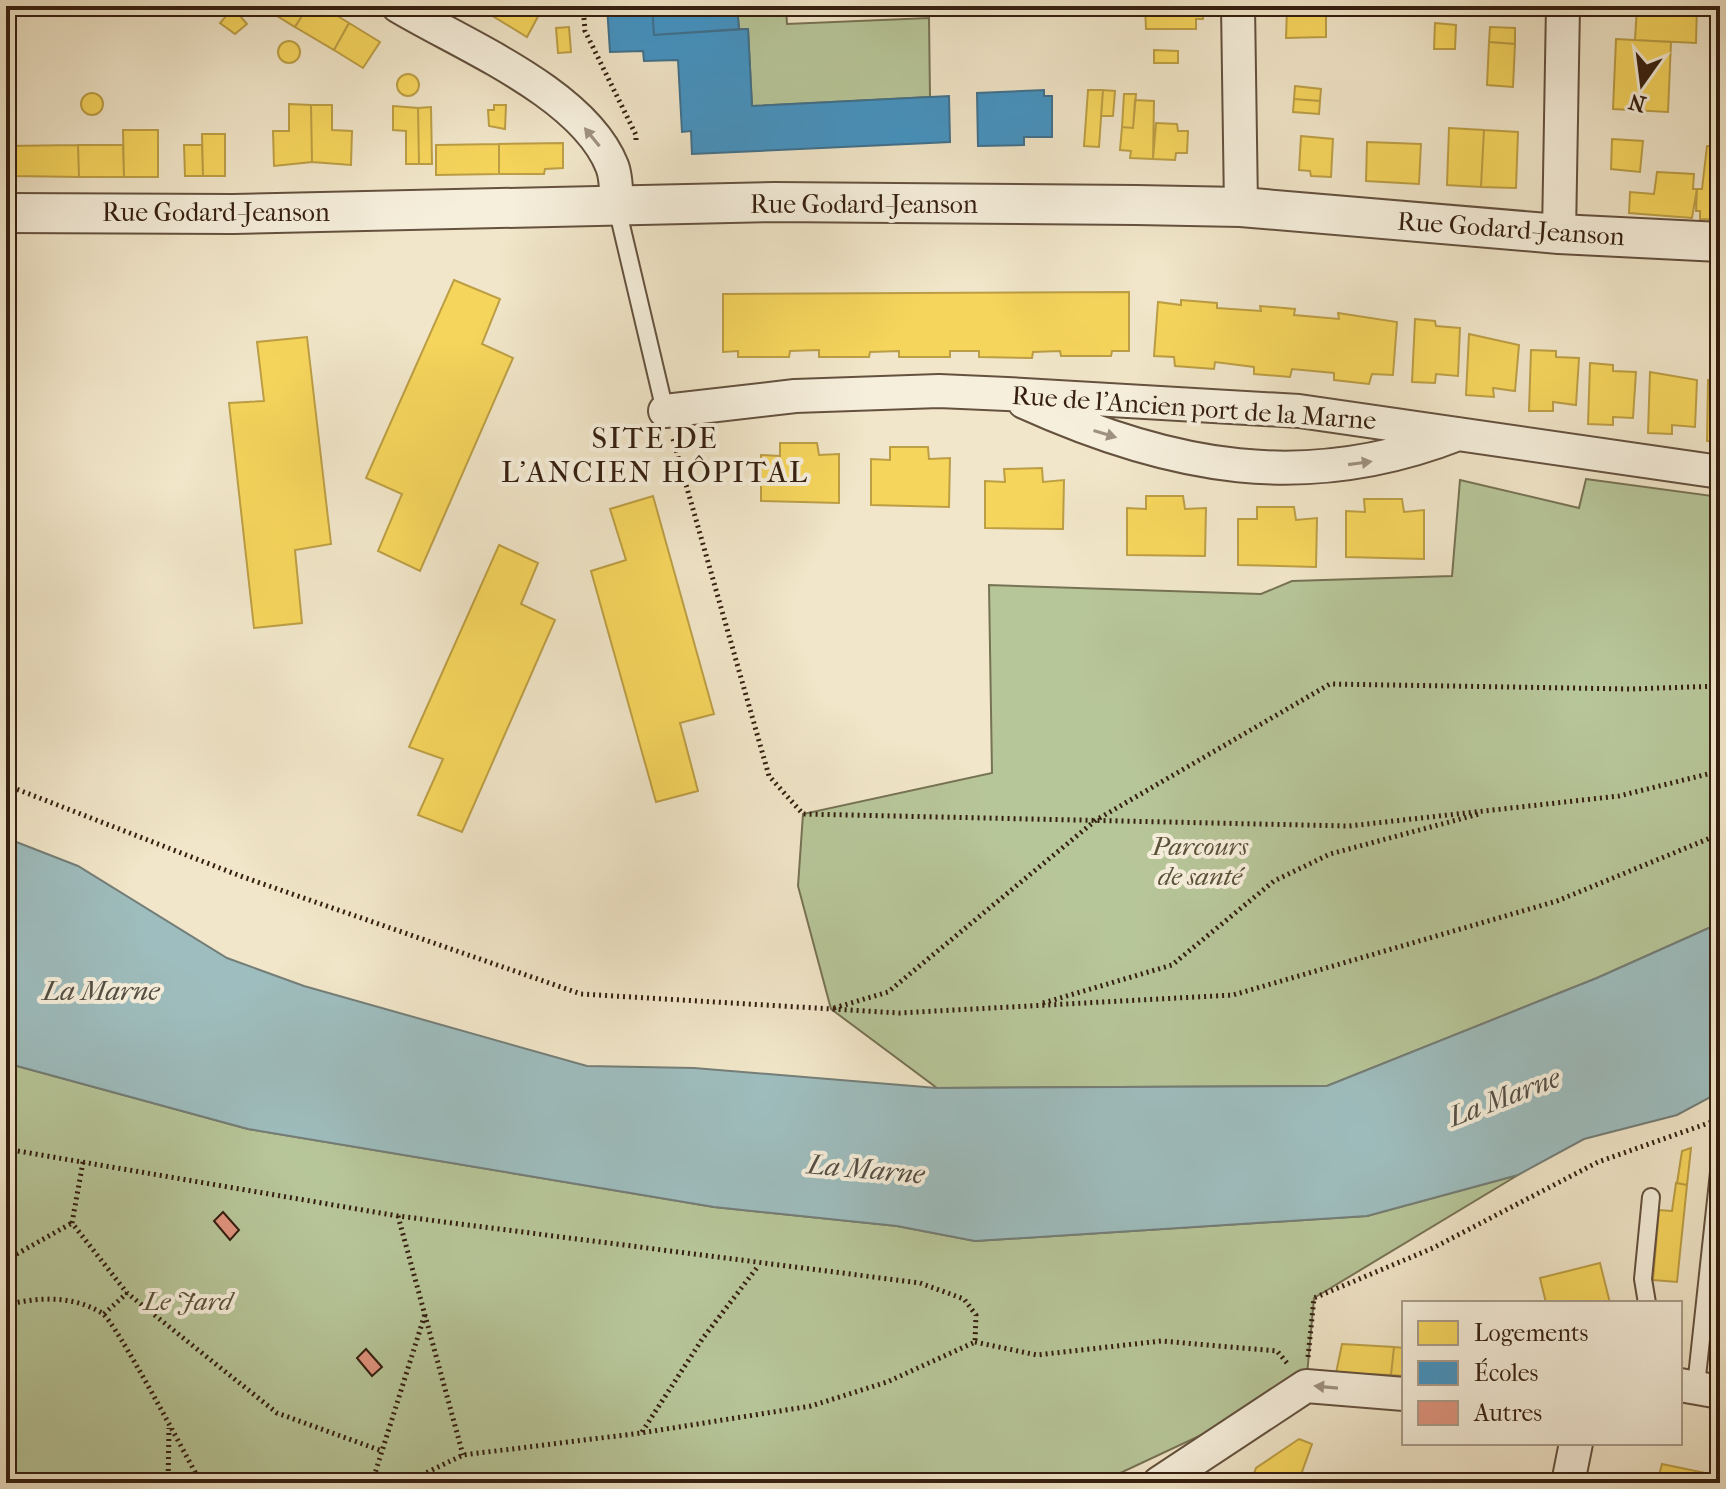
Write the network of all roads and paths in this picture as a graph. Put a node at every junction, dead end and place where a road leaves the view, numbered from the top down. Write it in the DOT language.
graph roads {
  1 [pos="398,6"];
  2 [pos="583,6"];
  3 [pos="1238,6"];
  4 [pos="1563,6"];
  5 [pos="613,167"];
  6 [pos="1241,207"];
  7 [pos="617,208"];
  8 [pos="6,213"];
  9 [pos="1559,234"];
  10 [pos="1720,242"];
  11 [pos="1007,394"];
  12 [pos="665,411"];
  13 [pos="1461,433"];
  14 [pos="1720,472"];
  15 [pos="1720,686"];
  16 [pos="1720,771"];
  17 [pos="6,785"];
  18 [pos="1495,809"];
  19 [pos="1096,820"];
  20 [pos="1720,834"];
  21 [pos="1034,1006"];
  22 [pos="831,1009"];
  23 [pos="1720,1119"];
  24 [pos="6,1149"];
  25 [pos="83,1162"];
  26 [pos="1720,1163"];
  27 [pos="1651,1197"];
  28 [pos="398,1216"];
  29 [pos="72,1223"];
  30 [pos="6,1260"];
  31 [pos="759,1265"];
  32 [pos="127,1293"];
  33 [pos="1647,1301"];
  34 [pos="6,1305"];
  35 [pos="425,1313"];
  36 [pos="104,1314"];
  37 [pos="975,1342"];
  38 [pos="1306,1386"];
  39 [pos="1699,1387"];
  40 [pos="1402,1394"];
  41 [pos="169,1425"];
  42 [pos="6,1433"];
  43 [pos="641,1433"];
  44 [pos="1576,1445"];
  45 [pos="382,1451"];
  46 [pos="463,1455"];
  47 [pos="9,1483"];
  48 [pos="168,1483"];
  49 [pos="201,1483"];
  50 [pos="372,1483"];
  51 [pos="405,1483"];
  52 [pos="1159,1483"];
  53 [pos="1568,1483"];
  5 -- 1 [label="street, one-way"];
  2 -- 5 [label="path"];
  3 -- 6 [label="street"];
  4 -- 9 [label="street"];
  5 -- 7 [label="street"];
  6 -- 7 [label="street, Rue Godard-Jeanson"];
  6 -- 9 [label="street, Rue Godard-Jeanson"];
  7 -- 8 [label="street, Rue Godard-Jeanson"];
  7 -- 12 [label="lane"];
  9 -- 10 [label="street, Rue Godard-Jeanson"];
  11 -- 12 [label="street, Rue de l'Ancien port de la Marne"];
  11 -- 13 [label="street, Rue de l'Ancien port de la Marne"];
  11 -- 13 [label="street, one-way"];
  12 -- 19 [label="path"];
  13 -- 14 [label="street, Rue de l'Ancien port de la Marne"];
  15 -- 19 [label="path"];
  16 -- 18 [label="path"];
  17 -- 22 [label="path"];
  18 -- 19 [label="path"];
  18 -- 21 [label="path"];
  19 -- 22 [label="path"];
  20 -- 21 [label="path"];
  21 -- 22 [label="path"];
  23 -- 38 [label="path"];
  24 -- 25 [label="path"];
  25 -- 28 [label="path"];
  25 -- 29 [label="path"];
  26 -- 39 [label="lane"];
  27 -- 33 [label="lane"];
  28 -- 31 [label="path"];
  28 -- 35 [label="path"];
  29 -- 30 [label="path"];
  29 -- 32 [label="path"];
  31 -- 37 [label="path"];
  31 -- 43 [label="path"];
  32 -- 36 [label="path"];
  32 -- 45 [label="path"];
  34 -- 36 [label="path"];
  35 -- 45 [label="path"];
  35 -- 46 [label="path"];
  36 -- 41 [label="path"];
  37 -- 38 [label="path"];
  37 -- 43 [label="path"];
  40 -- 38 [label="street, one-way"];
  38 -- 52 [label="street"];
  41 -- 48 [label="path"];
  41 -- 49 [label="path"];
  42 -- 47 [label="path"];
  43 -- 46 [label="path"];
  44 -- 53 [label="street"];
  45 -- 50 [label="path"];
  46 -- 51 [label="path"];
}
